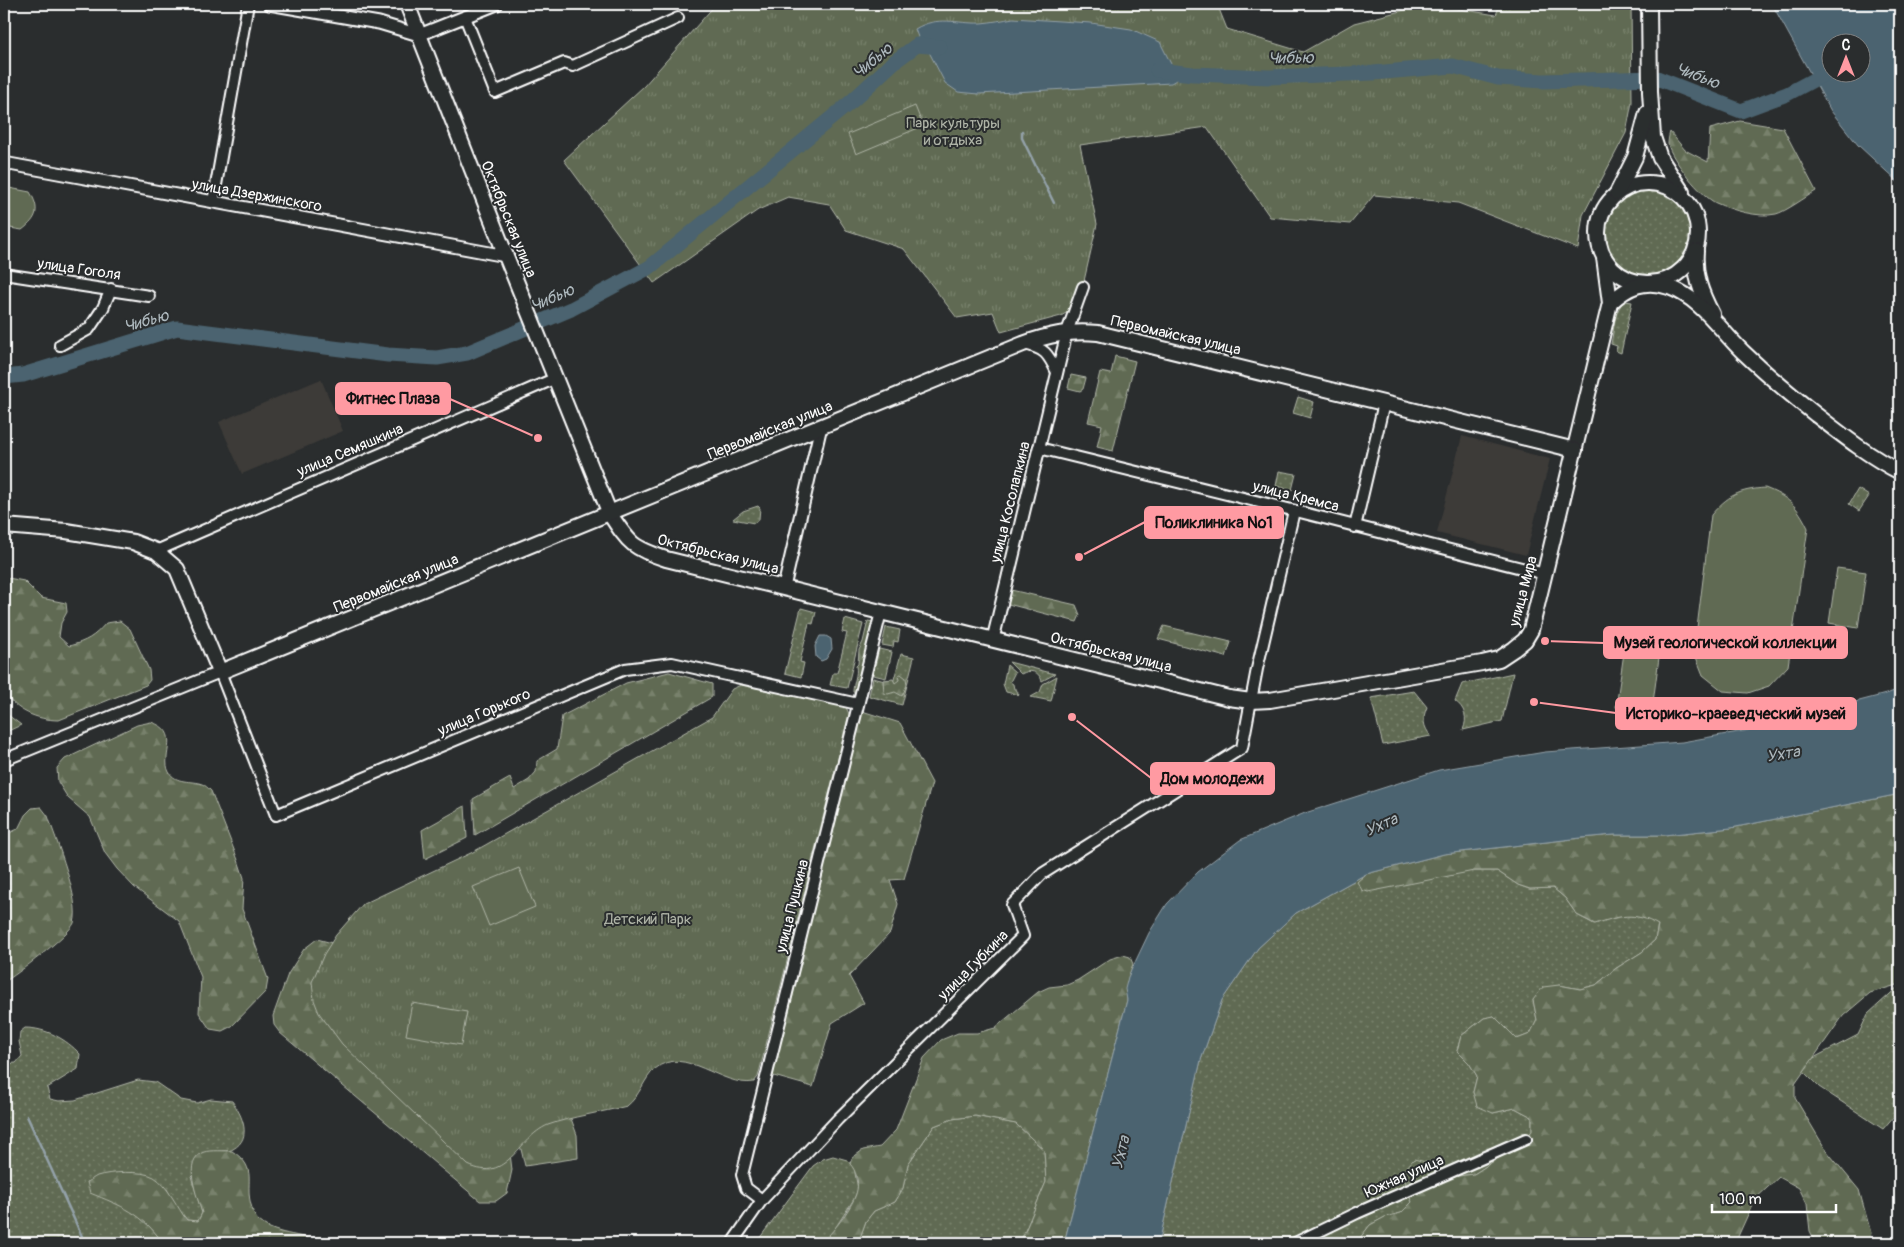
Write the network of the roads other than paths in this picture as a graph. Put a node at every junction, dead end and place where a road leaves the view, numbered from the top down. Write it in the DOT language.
graph roads {
  1 [pos="248,4"];
  2 [pos="270,4"];
  3 [pos="407,4"];
  4 [pos="497,4"];
  5 [pos="1649,4"];
  6 [pos="465,17"];
  7 [pos="678,18"];
  8 [pos="419,35"];
  9 [pos="1650,92"];
  10 [pos="4,163"];
  11 [pos="1616,194"];
  12 [pos="213,202"];
  13 [pos="1689,203"];
  14 [pos="1696,249"];
  15 [pos="506,256"];
  16 [pos="1604,257"];
  17 [pos="4,274"];
  18 [pos="1647,283"];
  19 [pos="1083,287"];
  20 [pos="111,289"];
  21 [pos="149,296"];
  22 [pos="1610,303"];
  23 [pos="1715,321"];
  24 [pos="1067,332"];
  25 [pos="1023,344"];
  26 [pos="60,345"];
  27 [pos="1056,372"];
  28 [pos="556,378"];
  29 [pos="1384,403"];
  30 [pos="822,426"];
  31 [pos="1039,448"];
  32 [pos="1575,450"];
  33 [pos="1900,472"];
  34 [pos="1294,511"];
  35 [pos="610,514"];
  36 [pos="4,526"];
  37 [pos="1355,527"];
  38 [pos="156,551"];
  39 [pos="1545,574"];
  40 [pos="784,587"];
  41 [pos="882,612"];
  42 [pos="993,639"];
  43 [pos="220,672"];
  44 [pos="1251,701"];
  45 [pos="858,704"];
  46 [pos="4,760"];
  47 [pos="1526,1140"];
  48 [pos="762,1200"];
  49 [pos="732,1243"];
  50 [pos="1295,1243"];
  1 -- 12 [label="street"];
  2 -- 8 [label="street"];
  3 -- 8 [label="main road, Октябрьская улица"];
  4 -- 6 [label="street"];
  5 -- 9 [label="main road"];
  6 -- 7 [label="street"];
  6 -- 8 [label="street"];
  8 -- 15 [label="main road, Октябрьская улица"];
  9 -- 11 [label="main road"];
  9 -- 13 [label="main road"];
  10 -- 12 [label="street, улица Дзержинского"];
  11 -- 13 [label="main road"];
  11 -- 16 [label="main road"];
  12 -- 15 [label="street, улица Дзержинского"];
  13 -- 14 [label="main road"];
  14 -- 18 [label="main road"];
  14 -- 23 [label="main road"];
  15 -- 28 [label="main road, Октябрьская улица"];
  16 -- 18 [label="main road"];
  16 -- 22 [label="main road, улица Мира"];
  17 -- 20 [label="street, улица Гоголя"];
  18 -- 22 [label="main road"];
  18 -- 23 [label="main road"];
  19 -- 24 [label="street, улица Косолапкина"];
  20 -- 21 [label="street, улица Гоголя"];
  20 -- 26 [label="street"];
  22 -- 32 [label="main road, улица Мира"];
  23 -- 33 [label="main road"];
  24 -- 25 [label="main road, Первомайская улица"];
  24 -- 27 [label="street, улица Косолапкина"];
  24 -- 29 [label="main road, Первомайская улица"];
  25 -- 27 [label="street"];
  25 -- 30 [label="main road, Первомайская улица"];
  27 -- 31 [label="street, улица Косолапкина"];
  28 -- 35 [label="main road, Октябрьская улица"];
  28 -- 38 [label="street, улица Семяшкина"];
  29 -- 32 [label="main road, Первомайская улица"];
  29 -- 37 [label="street"];
  30 -- 35 [label="main road, Первомайская улица"];
  30 -- 40 [label="street"];
  31 -- 34 [label="street, улица Кремса"];
  31 -- 42 [label="street, улица Косолапкина"];
  32 -- 39 [label="main road, улица Мира"];
  34 -- 37 [label="street, улица Кремса"];
  34 -- 44 [label="street"];
  35 -- 40 [label="main road, Октябрьская улица"];
  35 -- 43 [label="main road, Первомайская улица"];
  36 -- 38 [label="main road"];
  37 -- 39 [label="street, улица Кремса"];
  38 -- 43 [label="main road"];
  39 -- 44 [label="main road, улица Мира"];
  40 -- 41 [label="main road, Октябрьская улица"];
  41 -- 42 [label="main road, Октябрьская улица"];
  41 -- 45 [label="street, улица Пушкина"];
  42 -- 44 [label="main road, Октябрьская улица"];
  43 -- 45 [label="street, улица Горького"];
  43 -- 46 [label="street, Первомайская улица"];
  44 -- 48 [label="street, улица Губкина"];
  45 -- 48 [label="street, улица Пушкина"];
  47 -- 50 [label="street, Южная улица"];
  48 -- 49 [label="street, улица Губкина"];
}
